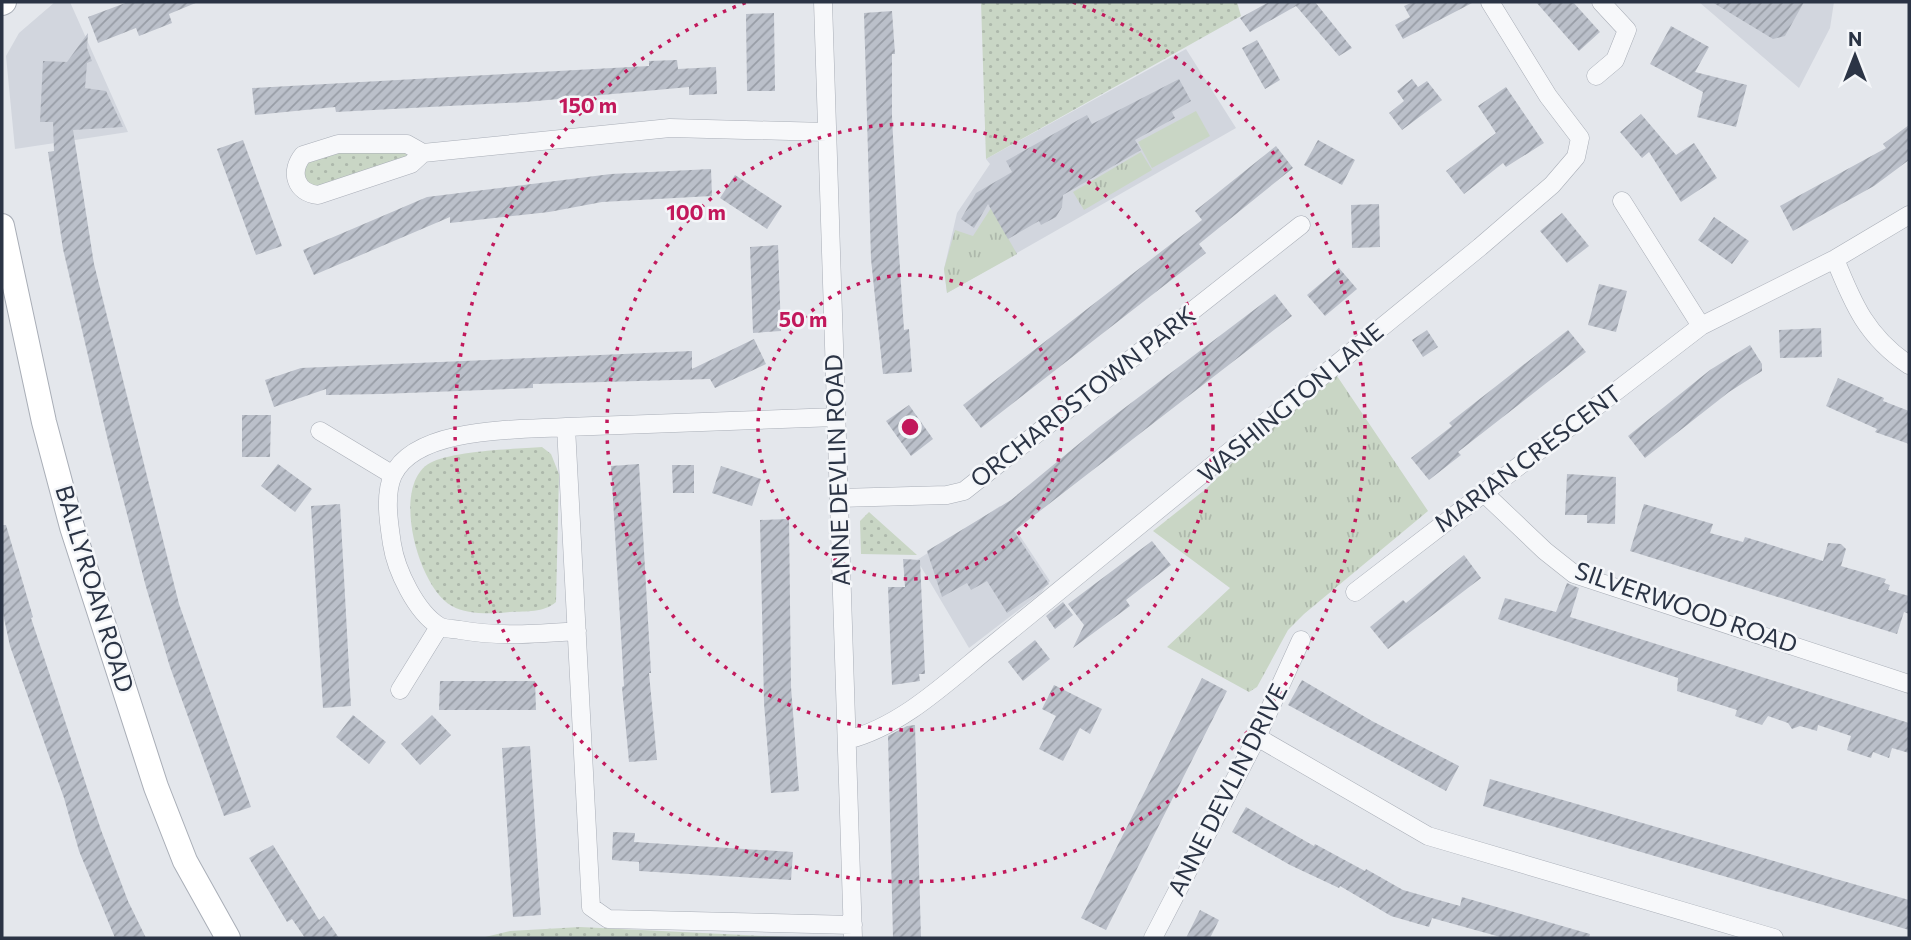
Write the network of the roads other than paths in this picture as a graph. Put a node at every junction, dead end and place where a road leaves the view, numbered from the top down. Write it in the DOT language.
graph roads {
  1 [pos="823,2"];
  2 [pos="1490,2"];
  3 [pos="1601,2"];
  4 [pos="1596,76"];
  5 [pos="827,132"];
  6 [pos="423,153"];
  7 [pos="1622,201"];
  8 [pos="1909,215"];
  9 [pos="1301,225"];
  10 [pos="2,226"];
  11 [pos="1835,259"];
  12 [pos="1701,326"];
  13 [pos="1909,365"];
  14 [pos="836,417"];
  15 [pos="566,428"];
  16 [pos="320,431"];
  17 [pos="393,475"];
  18 [pos="1485,494"];
  19 [pos="839,498"];
  20 [pos="1355,592"];
  21 [pos="439,627"];
  22 [pos="577,631"];
  23 [pos="1301,640"];
  24 [pos="1909,684"];
  25 [pos="400,690"];
  26 [pos="1257,737"];
  27 [pos="847,740"];
  28 [pos="853,931"];
  29 [pos="228,938"];
  30 [pos="1153,938"];
  31 [pos="1774,938"];
  1 -- 5 [label="street, ANNE DEVLIN ROAD"];
  2 -- 27 [label="street, WASHINGTON LANE"];
  3 -- 4 [label="street"];
  5 -- 6 [label="street"];
  5 -- 14 [label="street, ANNE DEVLIN ROAD"];
  6 -- 6 [label="street"];
  7 -- 12 [label="street"];
  8 -- 11 [label="street, MARIAN CRESCENT"];
  9 -- 19 [label="street, ORCHARDSTOWN PARK"];
  10 -- 29 [label="main road, BALLYROAN ROAD"];
  11 -- 12 [label="street, MARIAN CRESCENT"];
  11 -- 13 [label="street"];
  12 -- 18 [label="street, MARIAN CRESCENT"];
  14 -- 15 [label="street"];
  14 -- 19 [label="street, ANNE DEVLIN ROAD"];
  15 -- 17 [label="street"];
  15 -- 22 [label="street"];
  16 -- 17 [label="street"];
  17 -- 21 [label="street"];
  18 -- 20 [label="street, MARIAN CRESCENT"];
  18 -- 24 [label="street, SILVERWOOD ROAD"];
  19 -- 27 [label="street, ANNE DEVLIN ROAD"];
  21 -- 22 [label="street"];
  21 -- 25 [label="street"];
  22 -- 28 [label="street"];
  23 -- 26 [label="street, ANNE DEVLIN DRIVE"];
  26 -- 30 [label="street, ANNE DEVLIN DRIVE"];
  26 -- 31 [label="street"];
  27 -- 28 [label="street, ANNE DEVLIN ROAD"];
}
